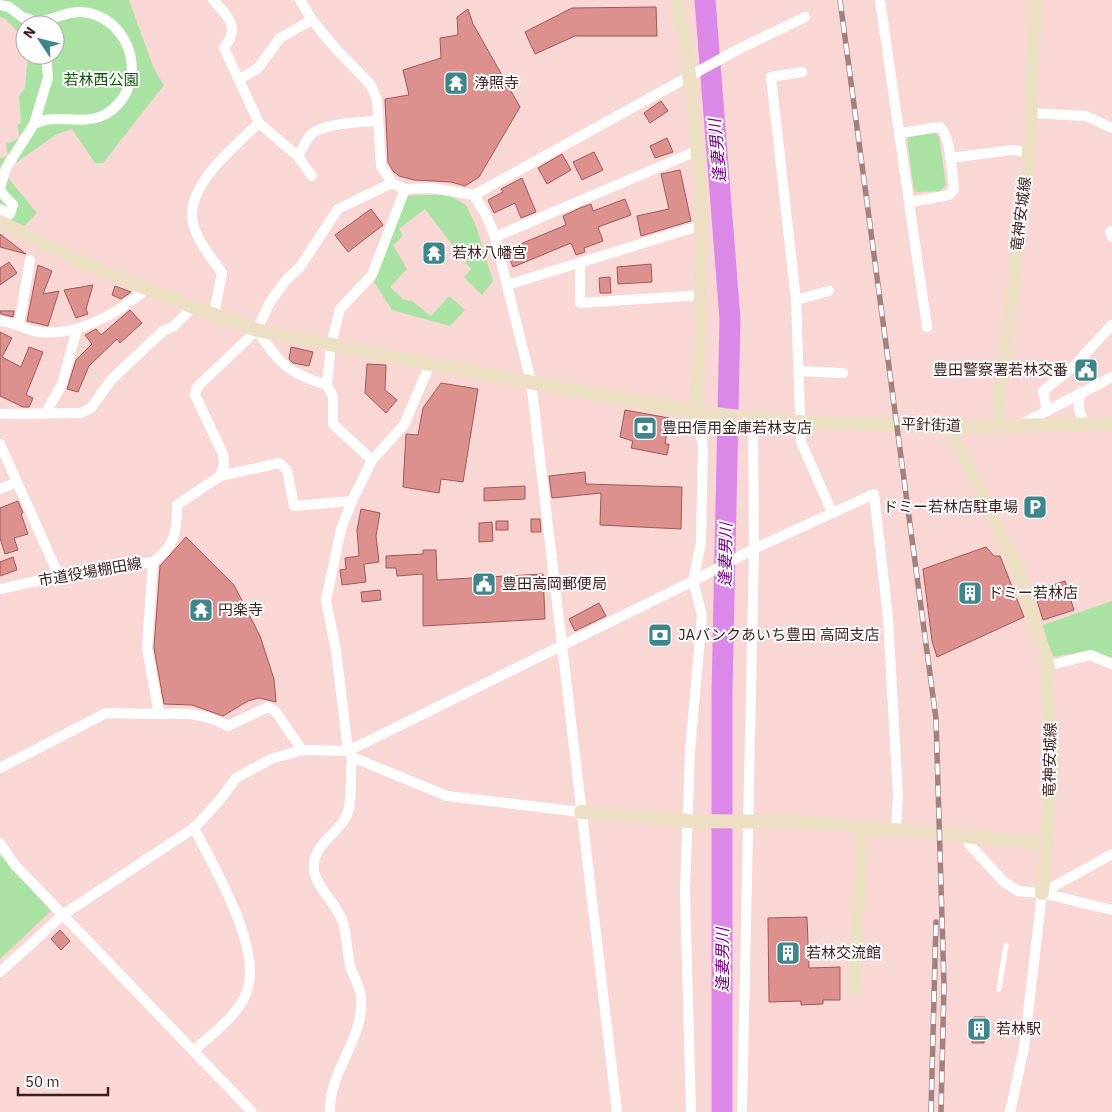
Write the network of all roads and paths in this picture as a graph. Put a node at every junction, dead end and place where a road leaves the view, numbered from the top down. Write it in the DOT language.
graph roads {
  1 [pos="213,0"];
  2 [pos="300,0"];
  3 [pos="676,0"];
  4 [pos="880,0"];
  5 [pos="1035,0"];
  6 [pos="0,5"];
  7 [pos="20,15"];
  8 [pos="59,15"];
  9 [pos="805,17"];
  10 [pos="312,20"];
  11 [pos="47,65"];
  12 [pos="802,72"];
  13 [pos="690,76"];
  14 [pos="240,78"];
  15 [pos="1030,113"];
  16 [pos="378,121"];
  17 [pos="259,123"];
  18 [pos="34,124"];
  19 [pos="1112,128"];
  20 [pos="900,132"];
  21 [pos="699,150"];
  22 [pos="1029,153"];
  23 [pos="297,154"];
  24 [pos="950,158"];
  25 [pos="312,176"];
  26 [pos="392,183"];
  27 [pos="405,189"];
  28 [pos="0,190"];
  29 [pos="474,195"];
  30 [pos="910,202"];
  31 [pos="0,209"];
  32 [pos="0,222"];
  33 [pos="702,225"];
  34 [pos="1112,231"];
  35 [pos="494,237"];
  36 [pos="1112,237"];
  37 [pos="30,260"];
  38 [pos="580,263"];
  39 [pos="507,285"];
  40 [pos="147,288"];
  41 [pos="829,291"];
  42 [pos="703,295"];
  43 [pos="796,300"];
  44 [pos="193,307"];
  45 [pos="214,314"];
  46 [pos="0,321"];
  47 [pos="19,325"];
  48 [pos="1112,325"];
  49 [pos="927,327"];
  50 [pos="77,329"];
  51 [pos="257,330"];
  52 [pos="331,344"];
  53 [pos="430,364"];
  54 [pos="798,371"];
  55 [pos="843,373"];
  56 [pos="1112,377"];
  57 [pos="533,381"];
  58 [pos="327,385"];
  59 [pos="1081,392"];
  60 [pos="1047,411"];
  61 [pos="700,413"];
  62 [pos="0,414"];
  63 [pos="46,414"];
  64 [pos="751,418"];
  65 [pos="801,422"];
  66 [pos="1112,424"];
  67 [pos="1087,425"];
  68 [pos="996,426"];
  69 [pos="1019,426"];
  70 [pos="949,427"];
  71 [pos="0,444"];
  72 [pos="372,460"];
  73 [pos="220,476"];
  74 [pos="17,482"];
  75 [pos="0,489"];
  76 [pos="352,501"];
  77 [pos="832,512"];
  78 [pos="752,550"];
  79 [pos="152,562"];
  80 [pos="59,576"];
  81 [pos="695,580"];
  82 [pos="0,589"];
  83 [pos="562,645"];
  84 [pos="1112,664"];
  85 [pos="1048,666"];
  86 [pos="159,714"];
  87 [pos="302,750"];
  88 [pos="350,754"];
  89 [pos="0,768"];
  90 [pos="581,812"];
  91 [pos="690,820"];
  92 [pos="748,820"];
  93 [pos="862,827"];
  94 [pos="194,828"];
  95 [pos="896,828"];
  96 [pos="0,843"];
  97 [pos="1045,843"];
  98 [pos="969,844"];
  99 [pos="1112,854"];
  100 [pos="1042,893"];
  101 [pos="1112,910"];
  102 [pos="64,914"];
  103 [pos="1006,945"];
  104 [pos="0,972"];
  105 [pos="999,989"];
  106 [pos="854,990"];
  107 [pos="194,1051"];
  108 [pos="252,1112"];
  109 [pos="330,1112"];
  110 [pos="617,1112"];
  111 [pos="690,1112"];
  112 [pos="742,1112"];
  113 [pos="1010,1112"];
  1 -- 14 [label="street"];
  2 -- 10 [label="street"];
  3 -- 13 [label="street"];
  4 -- 20 [label="street"];
  5 -- 15 [label="street, 竜神安城線"];
  6 -- 7 [label="street"];
  8 -- 18 [label="street"];
  9 -- 13 [label="street"];
  10 -- 14 [label="street"];
  10 -- 16 [label="street"];
  11 -- 18 [label="street"];
  12 -- 43 [label="street"];
  13 -- 21 [label="street"];
  13 -- 29 [label="street"];
  14 -- 17 [label="street"];
  15 -- 19 [label="street"];
  15 -- 22 [label="street, 竜神安城線"];
  16 -- 23 [label="street"];
  16 -- 26 [label="street"];
  17 -- 23 [label="street"];
  17 -- 45 [label="street"];
  18 -- 28 [label="street"];
  20 -- 24 [label="street"];
  20 -- 30 [label="street"];
  21 -- 33 [label="street"];
  21 -- 35 [label="street"];
  22 -- 24 [label="street"];
  22 -- 68 [label="street, 竜神安城線"];
  23 -- 25 [label="street"];
  24 -- 30 [label="street"];
  26 -- 27 [label="street"];
  26 -- 51 [label="street"];
  27 -- 29 [label="street"];
  27 -- 52 [label="street"];
  28 -- 31 [label="street"];
  29 -- 35 [label="street"];
  30 -- 49 [label="street"];
  32 -- 40 [label="street, 平針街道"];
  33 -- 38 [label="street"];
  33 -- 42 [label="street"];
  34 -- 36 [label="street"];
  35 -- 39 [label="street"];
  37 -- 47 [label="street"];
  38 -- 39 [label="street"];
  38 -- 42 [label="street"];
  39 -- 57 [label="street"];
  40 -- 44 [label="street, 平針街道"];
  40 -- 50 [label="street"];
  41 -- 43 [label="street"];
  42 -- 61 [label="street"];
  43 -- 54 [label="street"];
  44 -- 45 [label="street, 平針街道"];
  44 -- 63 [label="street"];
  45 -- 51 [label="street, 平針街道"];
  46 -- 47 [label="street"];
  47 -- 50 [label="street"];
  48 -- 60 [label="street"];
  50 -- 63 [label="street"];
  51 -- 52 [label="street, 平針街道"];
  51 -- 58 [label="street"];
  51 -- 73 [label="street"];
  52 -- 53 [label="street, 平針街道"];
  52 -- 58 [label="street"];
  53 -- 57 [label="street, 平針街道"];
  53 -- 72 [label="street"];
  54 -- 55 [label="street"];
  54 -- 65 [label="street"];
  56 -- 59 [label="street"];
  57 -- 61 [label="street, 平針街道"];
  57 -- 83 [label="street"];
  58 -- 72 [label="street"];
  59 -- 60 [label="street"];
  59 -- 67 [label="street"];
  60 -- 69 [label="street"];
  61 -- 64 [label="street, 平針街道"];
  61 -- 81 [label="street"];
  62 -- 63 [label="street"];
  64 -- 65 [label="street, 平針街道"];
  64 -- 78 [label="street"];
  65 -- 70 [label="street, 平針街道"];
  65 -- 77 [label="street"];
  66 -- 67 [label="street, 平針街道"];
  67 -- 69 [label="street, 平針街道"];
  68 -- 69 [label="street, 平針街道"];
  68 -- 70 [label="street, 平針街道"];
  70 -- 85 [label="street, 竜神安城線"];
  71 -- 74 [label="street"];
  72 -- 76 [label="street"];
  73 -- 76 [label="street"];
  73 -- 79 [label="street, 市道役場棚田線"];
  74 -- 75 [label="street"];
  74 -- 80 [label="street"];
  76 -- 88 [label="street"];
  77 -- 78 [label="street"];
  77 -- 95 [label="street"];
  78 -- 81 [label="street"];
  78 -- 92 [label="street"];
  79 -- 80 [label="street, 市道役場棚田線"];
  79 -- 86 [label="street"];
  80 -- 82 [label="street, 市道役場棚田線"];
  81 -- 83 [label="street"];
  81 -- 91 [label="street"];
  83 -- 88 [label="street"];
  83 -- 90 [label="street"];
  84 -- 85 [label="street"];
  85 -- 97 [label="street, 竜神安城線"];
  86 -- 87 [label="street"];
  86 -- 89 [label="street"];
  87 -- 88 [label="street"];
  87 -- 94 [label="street"];
  88 -- 90 [label="street"];
  88 -- 109 [label="street"];
  90 -- 91 [label="street"];
  90 -- 110 [label="street"];
  91 -- 92 [label="street"];
  91 -- 111 [label="street"];
  92 -- 93 [label="street"];
  92 -- 112 [label="street"];
  93 -- 95 [label="street"];
  93 -- 106 [label="street"];
  94 -- 102 [label="street"];
  94 -- 107 [label="street"];
  95 -- 97 [label="street"];
  96 -- 102 [label="street"];
  97 -- 100 [label="street, 竜神安城線"];
  98 -- 100 [label="street"];
  99 -- 100 [label="street"];
  100 -- 101 [label="street"];
  100 -- 113 [label="street, 竜神安城線"];
  102 -- 104 [label="street"];
  102 -- 107 [label="street"];
  103 -- 105 [label="lane"];
  107 -- 108 [label="street"];
}
